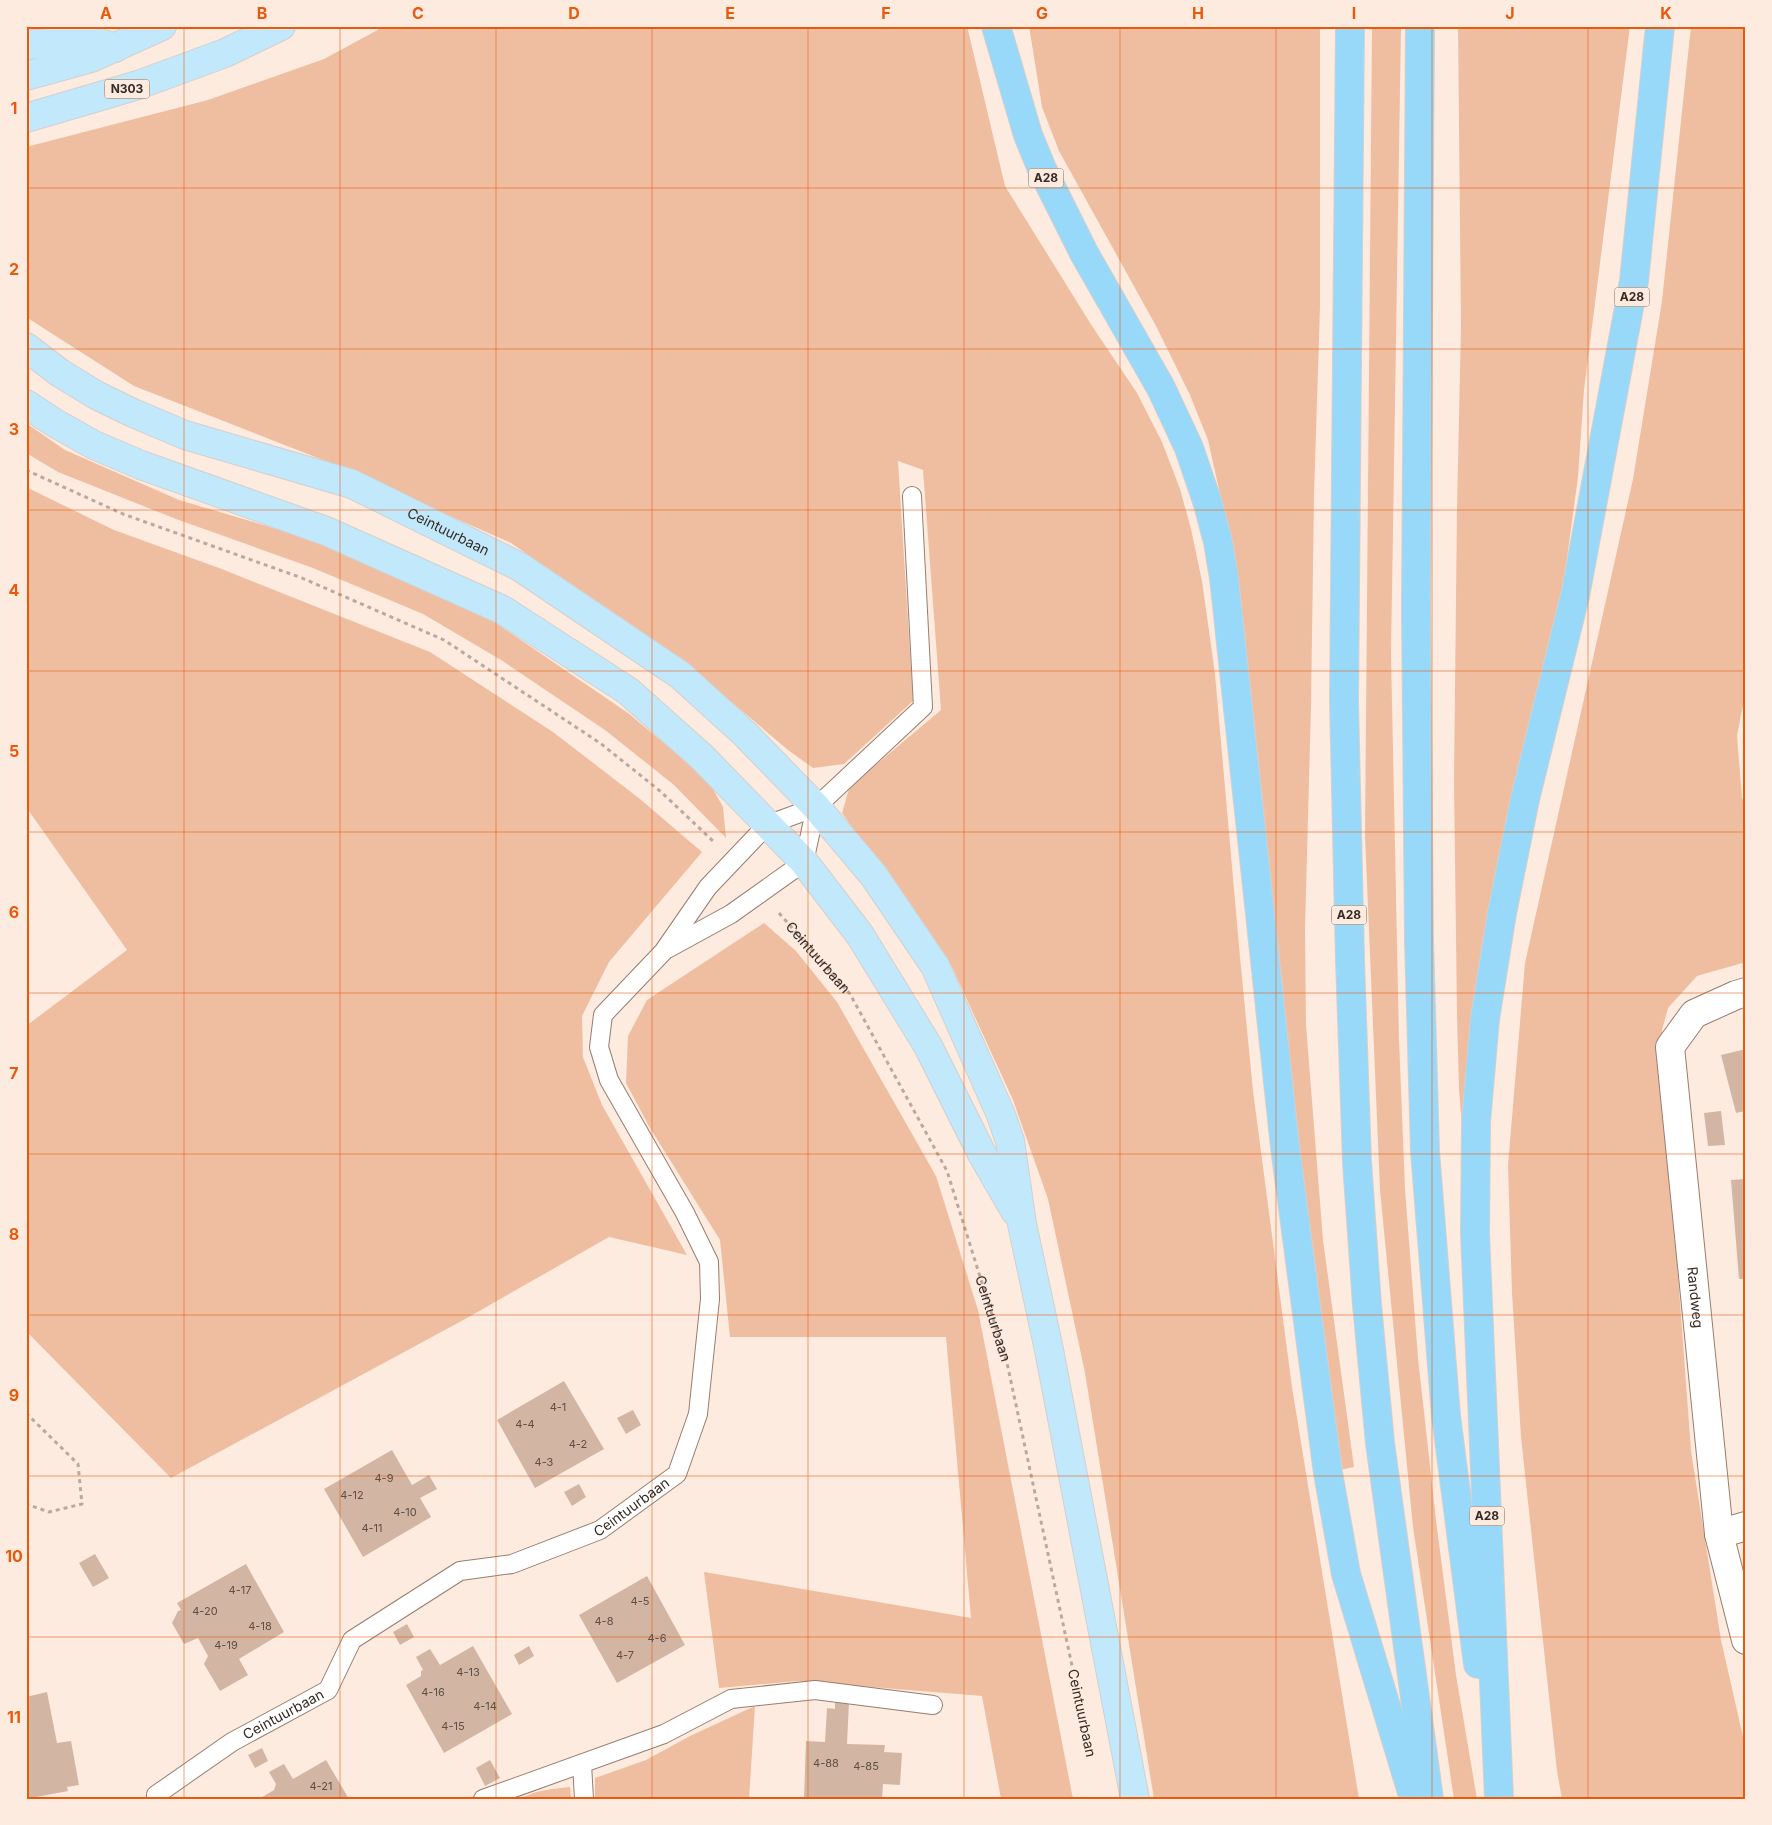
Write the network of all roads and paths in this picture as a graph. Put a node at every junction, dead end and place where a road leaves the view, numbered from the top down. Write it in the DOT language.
graph roads {
  1 [pos="162,26"];
  2 [pos="281,26"];
  3 [pos="996,26"];
  4 [pos="1017,26"];
  5 [pos="1350,26"];
  6 [pos="1420,26"];
  7 [pos="1660,26"];
  8 [pos="26,45"];
  9 [pos="115,48"];
  10 [pos="26,76"];
  11 [pos="1018,98"];
  12 [pos="26,118"];
  13 [pos="26,347"];
  14 [pos="26,404"];
  15 [pos="26,470"];
  16 [pos="912,496"];
  17 [pos="816,807"];
  18 [pos="767,824"];
  19 [pos="732,860"];
  20 [pos="804,862"];
  21 [pos="760,892"];
  22 [pos="663,952"];
  23 [pos="1746,992"];
  24 [pos="1022,1224"];
  25 [pos="26,1413"];
  26 [pos="26,1504"];
  27 [pos="1746,1526"];
  28 [pos="1719,1534"];
  29 [pos="1746,1640"];
  30 [pos="933,1705"];
  31 [pos="1092,1760"];
  32 [pos="582,1764"];
  33 [pos="156,1799"];
  34 [pos="483,1799"];
  35 [pos="584,1799"];
  36 [pos="1135,1799"];
  37 [pos="1414,1799"];
  38 [pos="1429,1799"];
  39 [pos="1498,1799"];
  1 -- 9 [label="main road"];
  2 -- 12 [label="main road, N303"];
  3 -- 11 [label="highway, A28"];
  4 -- 11 [label="highway, A28"];
  5 -- 38 [label="highway, A28"];
  6 -- 39 [label="highway, A28"];
  7 -- 39 [label="highway, A28"];
  8 -- 9 [label="main road"];
  9 -- 10 [label="main road"];
  11 -- 37 [label="highway, A28"];
  13 -- 17 [label="main road, Ceintuurbaan"];
  14 -- 18 [label="main road, Ceintuurbaan"];
  15 -- 19 [label="path"];
  16 -- 17 [label="lane"];
  17 -- 18 [label="lane, Ceintuurbaan"];
  17 -- 20 [label="lane"];
  17 -- 24 [label="main road, Ceintuurbaan"];
  18 -- 19 [label="lane, Ceintuurbaan"];
  18 -- 20 [label="main road, Ceintuurbaan"];
  19 -- 22 [label="lane, Ceintuurbaan"];
  20 -- 21 [label="lane, Ceintuurbaan"];
  20 -- 24 [label="main road, Ceintuurbaan"];
  21 -- 22 [label="lane, Ceintuurbaan"];
  21 -- 31 [label="path, Ceintuurbaan"];
  22 -- 33 [label="lane, Ceintuurbaan"];
  23 -- 28 [label="street, Randweg"];
  24 -- 36 [label="main road, Ceintuurbaan"];
  25 -- 26 [label="path"];
  27 -- 28 [label="street"];
  28 -- 29 [label="street, Randweg"];
  30 -- 32 [label="lane"];
  32 -- 34 [label="lane"];
  32 -- 35 [label="lane"];
}
